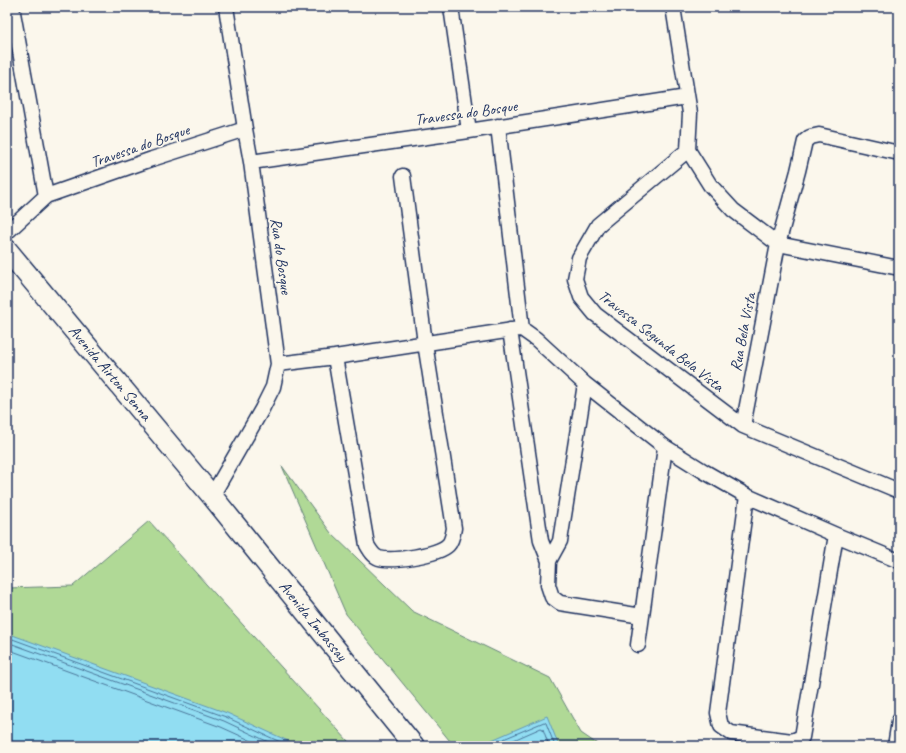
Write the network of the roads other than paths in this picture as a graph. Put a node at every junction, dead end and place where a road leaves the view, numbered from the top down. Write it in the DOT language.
graph roads {
  1 [pos="12,7"];
  2 [pos="226,7"];
  3 [pos="451,7"];
  4 [pos="673,7"];
  5 [pos="687,97"];
  6 [pos="498,126"];
  7 [pos="245,129"];
  8 [pos="469,130"];
  9 [pos="688,150"];
  10 [pos="899,153"];
  11 [pos="251,162"];
  12 [pos="403,176"];
  13 [pos="46,196"];
  14 [pos="7,232"];
  15 [pos="778,244"];
  16 [pos="7,250"];
  17 [pos="899,268"];
  18 [pos="516,330"];
  19 [pos="425,343"];
  20 [pos="335,358"];
  21 [pos="278,364"];
  22 [pos="585,384"];
  23 [pos="743,426"];
  24 [pos="665,447"];
  25 [pos="899,491"];
  26 [pos="212,496"];
  27 [pos="747,496"];
  28 [pos="836,535"];
  29 [pos="549,561"];
  30 [pos="899,561"];
  31 [pos="642,616"];
  32 [pos="638,646"];
  33 [pos="899,721"];
  34 [pos="414,746"];
  35 [pos="895,746"];
  1 -- 13 [label="street"];
  2 -- 7 [label="street, Rua do Bosque"];
  3 -- 8 [label="street"];
  4 -- 5 [label="street"];
  5 -- 6 [label="street, Travessa do Bosque"];
  5 -- 9 [label="street"];
  6 -- 8 [label="street, Travessa do Bosque"];
  6 -- 18 [label="street"];
  7 -- 11 [label="street, Rua do Bosque"];
  7 -- 13 [label="street, Travessa do Bosque"];
  8 -- 11 [label="street, Travessa do Bosque"];
  9 -- 15 [label="street"];
  9 -- 23 [label="street, Travessa Segunda Bela Vista"];
  10 -- 15 [label="street, Rua Bela Vista"];
  11 -- 21 [label="street, Rua do Bosque"];
  12 -- 19 [label="street"];
  13 -- 14 [label="street, Travessa do Bosque"];
  15 -- 17 [label="street"];
  15 -- 23 [label="street, Rua Bela Vista"];
  16 -- 26 [label="main road, Avenida Airton Senna"];
  18 -- 19 [label="street"];
  18 -- 22 [label="street"];
  18 -- 29 [label="street"];
  19 -- 20 [label="street"];
  19 -- 20 [label="street"];
  20 -- 21 [label="street"];
  21 -- 26 [label="street, Rua do Bosque"];
  22 -- 24 [label="street"];
  22 -- 29 [label="street"];
  23 -- 25 [label="street, Travessa Segunda Bela Vista"];
  24 -- 27 [label="street"];
  24 -- 31 [label="street"];
  26 -- 34 [label="main road, Avenida Imbassay"];
  27 -- 28 [label="street"];
  27 -- 28 [label="street"];
  28 -- 30 [label="street"];
  29 -- 31 [label="street"];
  31 -- 32 [label="street"];
  33 -- 35 [label="street"];
}
